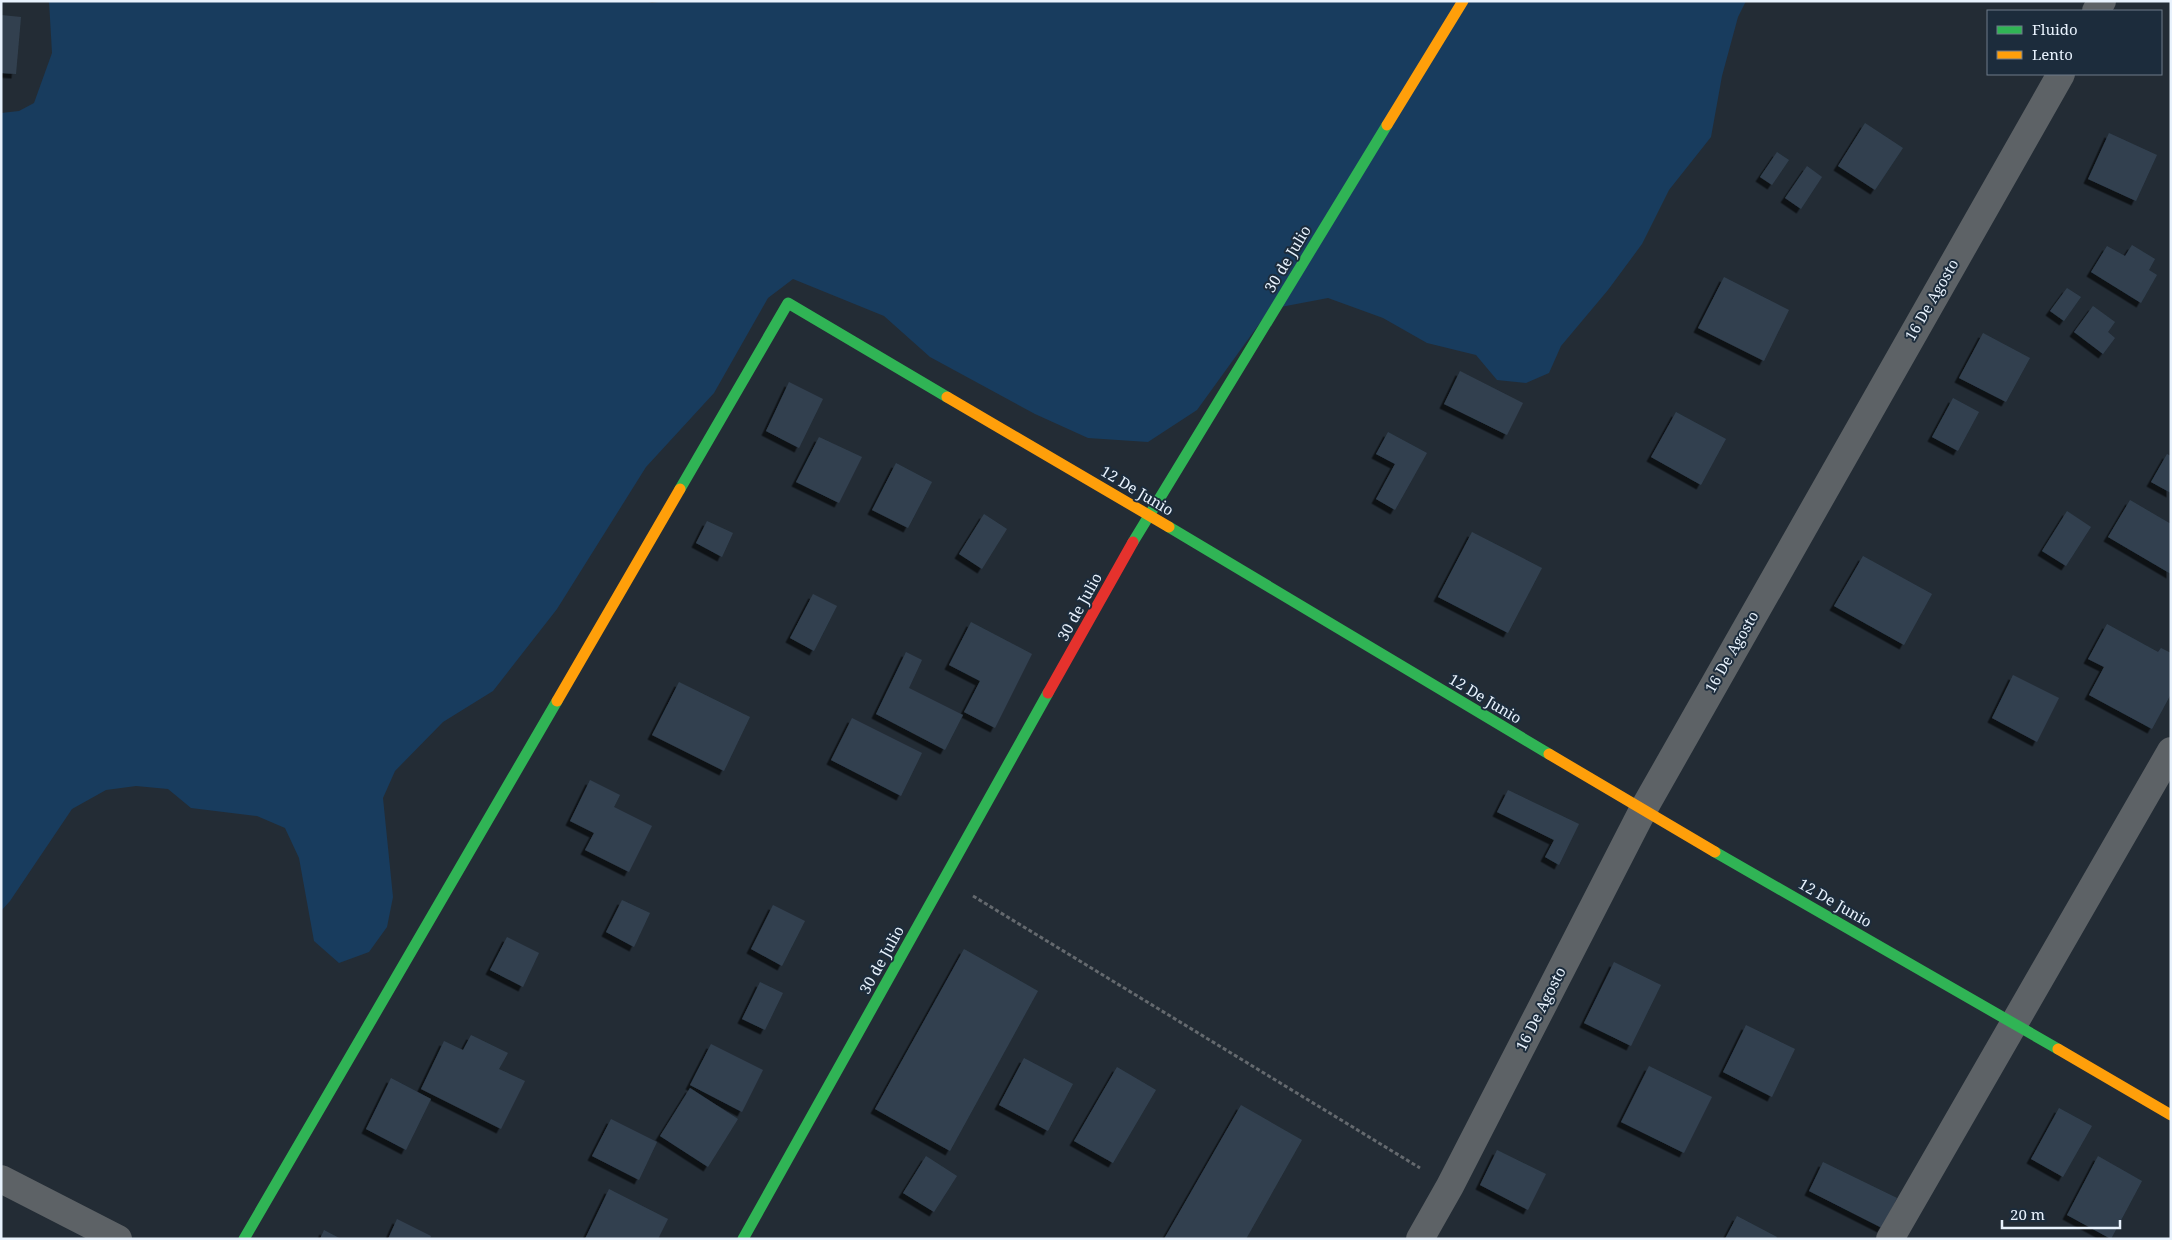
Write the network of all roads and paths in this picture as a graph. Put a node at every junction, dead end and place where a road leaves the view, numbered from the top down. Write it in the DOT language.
graph roads {
  1 [pos="1463,1"];
  2 [pos="2060,75"];
  3 [pos="1148,515"];
  4 [pos="2171,751"];
  5 [pos="1643,810"];
  6 [pos="944,879"];
  7 [pos="2014,1022"];
  8 [pos="2171,1115"];
  9 [pos="1,1178"];
  10 [pos="1450,1186"];
  11 [pos="118,1239"];
  12 [pos="244,1239"];
  13 [pos="743,1239"];
  14 [pos="1420,1239"];
  15 [pos="1890,1239"];
  1 -- 3 [label="street, 30 de Julio"];
  2 -- 5 [label="street, 16 De Agosto"];
  3 -- 5 [label="street, 12 De Junio"];
  3 -- 6 [label="street, 30 de Julio"];
  3 -- 12 [label="street, 12 De Junio"];
  4 -- 7 [label="street"];
  5 -- 7 [label="street, 12 De Junio"];
  5 -- 10 [label="street, 16 De Agosto"];
  6 -- 10 [label="path"];
  6 -- 13 [label="street, 30 de Julio"];
  7 -- 8 [label="street, 12 De Junio"];
  7 -- 15 [label="street"];
  9 -- 11 [label="street"];
  10 -- 14 [label="street, 16 De Agosto"];
}
